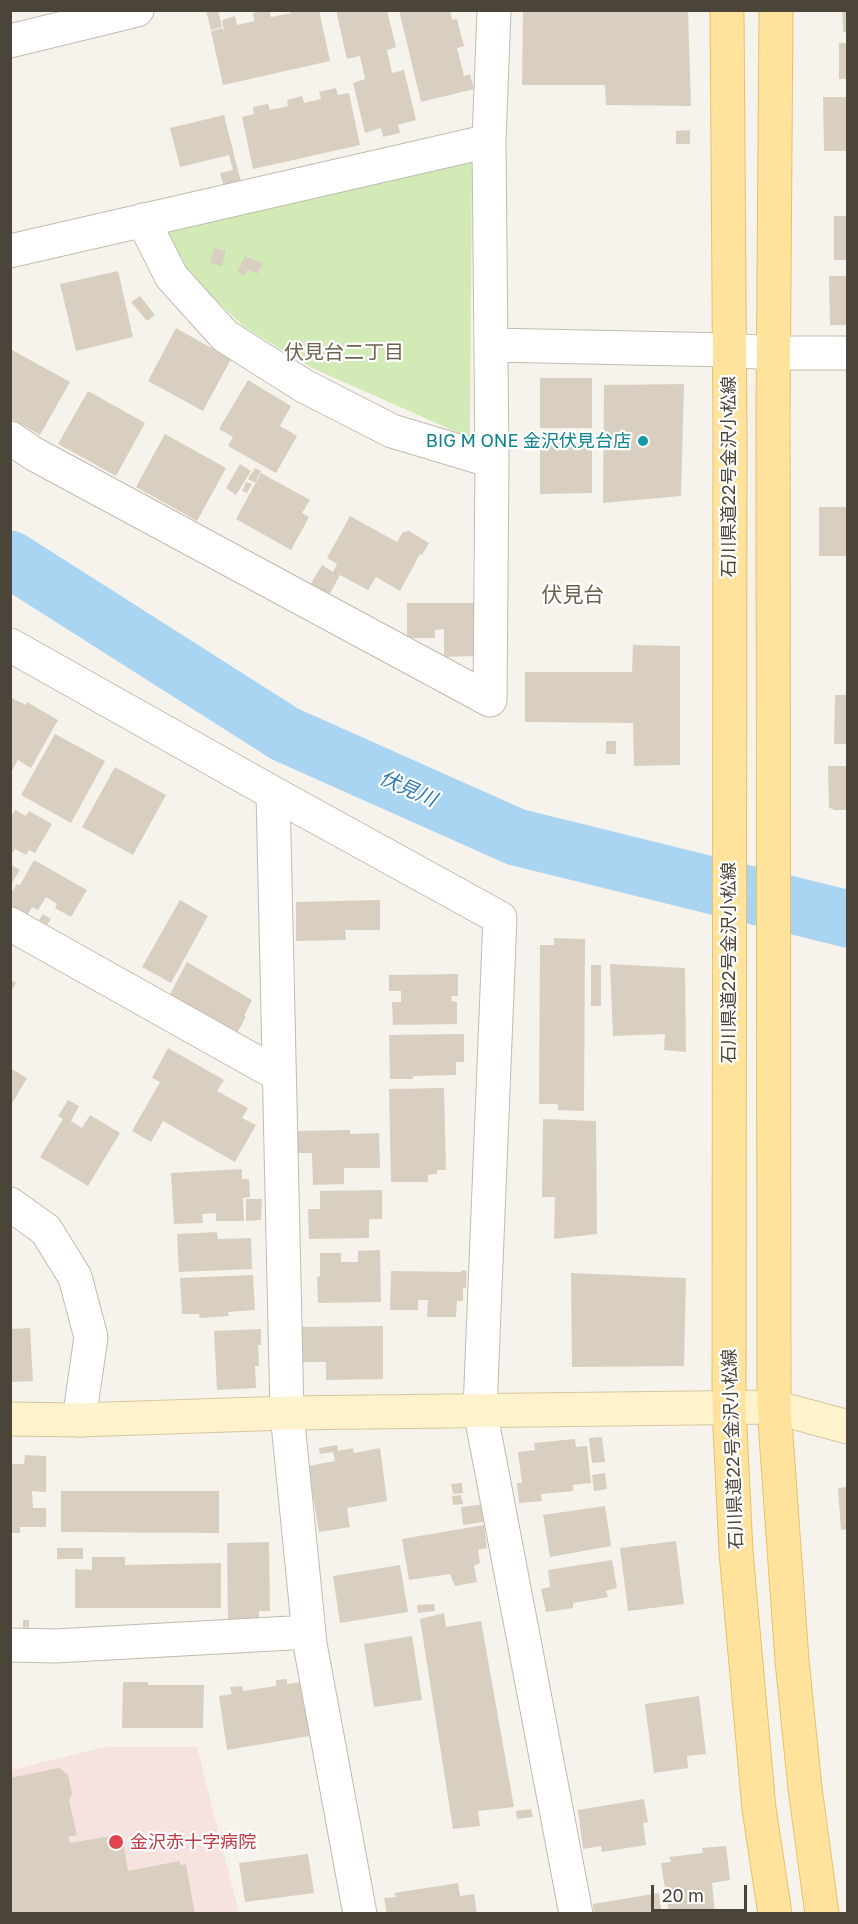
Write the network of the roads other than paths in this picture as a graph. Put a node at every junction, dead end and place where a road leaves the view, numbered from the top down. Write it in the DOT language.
graph roads {
  1 [pos="137,10"];
  2 [pos="494,10"];
  3 [pos="727,10"];
  4 [pos="776,10"];
  5 [pos="10,41"];
  6 [pos="489,141"];
  7 [pos="143,220"];
  8 [pos="10,251"];
  9 [pos="492,345"];
  10 [pos="728,350"];
  11 [pos="773,353"];
  12 [pos="848,353"];
  13 [pos="10,438"];
  14 [pos="492,461"];
  15 [pos="10,645"];
  16 [pos="273,793"];
  17 [pos="10,924"];
  18 [pos="279,1075"];
  19 [pos="10,1204"];
  20 [pos="729,1407"];
  21 [pos="774,1407"];
  22 [pos="480,1410"];
  23 [pos="287,1413"];
  24 [pos="10,1419"];
  25 [pos="79,1420"];
  26 [pos="848,1427"];
  27 [pos="309,1632"];
  28 [pos="10,1645"];
  29 [pos="360,1914"];
  30 [pos="576,1914"];
  31 [pos="775,1914"];
  32 [pos="822,1914"];
  1 -- 5 [label="street"];
  2 -- 6 [label="street"];
  3 -- 10 [label="main road, 石川県道22号金沢小松線"];
  4 -- 11 [label="main road"];
  6 -- 7 [label="street"];
  6 -- 9 [label="street"];
  7 -- 8 [label="street"];
  7 -- 14 [label="street"];
  9 -- 10 [label="street"];
  9 -- 14 [label="street"];
  10 -- 11 [label="street"];
  10 -- 20 [label="main road, 石川県道22号金沢小松線"];
  11 -- 12 [label="street"];
  11 -- 21 [label="main road"];
  13 -- 14 [label="street"];
  15 -- 16 [label="street"];
  16 -- 18 [label="street"];
  16 -- 22 [label="street"];
  17 -- 18 [label="street"];
  18 -- 23 [label="street"];
  19 -- 25 [label="street"];
  20 -- 21 [label="street"];
  20 -- 22 [label="street"];
  20 -- 31 [label="main road, 石川県道22号金沢小松線"];
  21 -- 26 [label="street"];
  21 -- 32 [label="main road"];
  22 -- 23 [label="street"];
  22 -- 30 [label="street"];
  23 -- 25 [label="street"];
  23 -- 27 [label="street"];
  24 -- 25 [label="street"];
  27 -- 28 [label="street"];
  27 -- 29 [label="street"];
}
